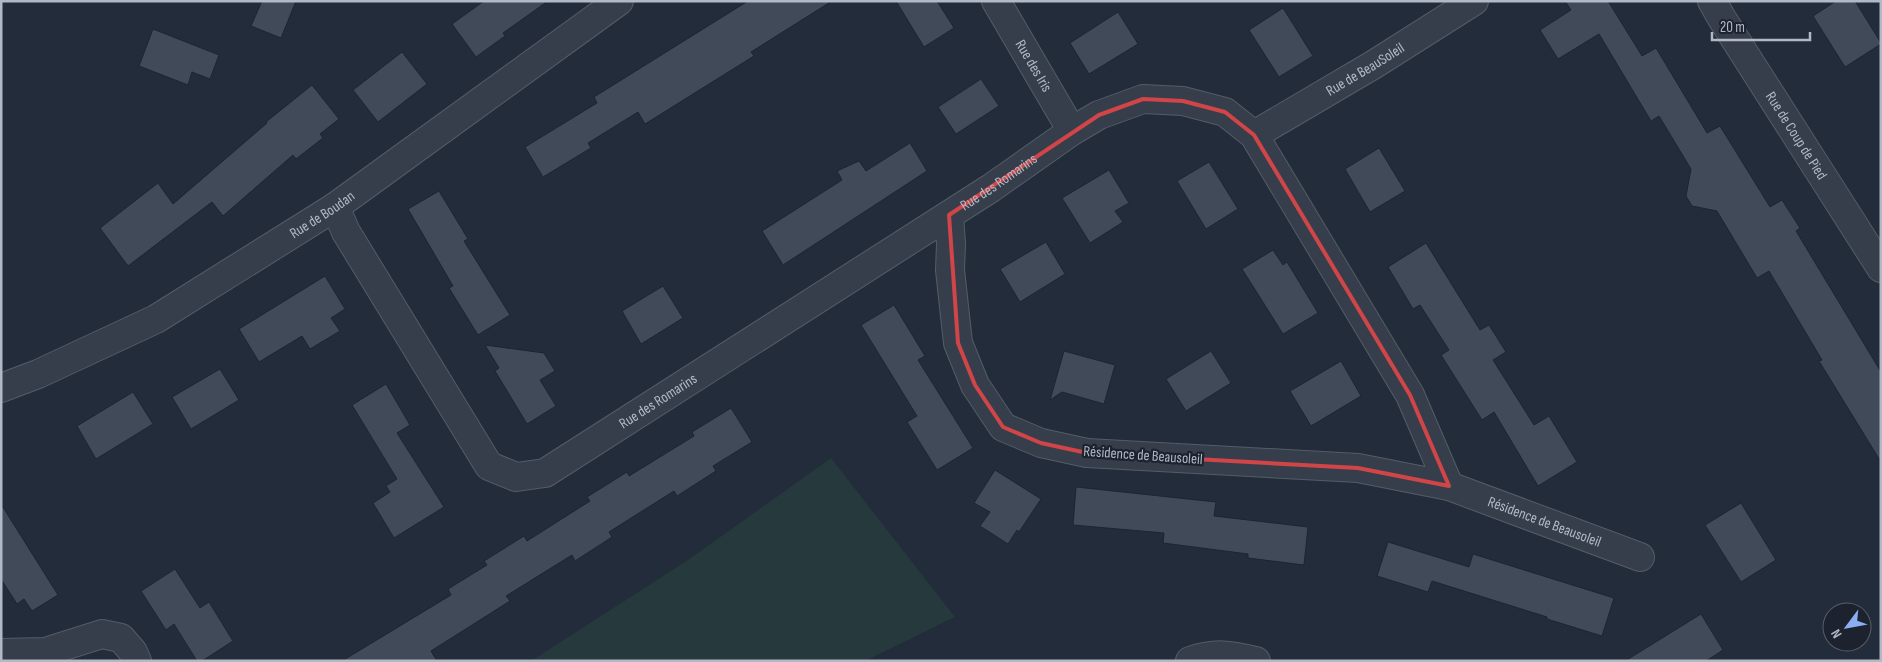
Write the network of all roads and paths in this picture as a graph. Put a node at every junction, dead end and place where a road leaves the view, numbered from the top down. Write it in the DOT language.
graph roads {
  1 [pos="996,1"];
  2 [pos="1474,1"];
  3 [pos="1712,1"];
  4 [pos="604,6"];
  5 [pos="1072,131"];
  6 [pos="1254,135"];
  7 [pos="335,207"];
  8 [pos="949,215"];
  9 [pos="1881,268"];
  10 [pos="1,388"];
  11 [pos="1449,486"];
  12 [pos="1640,557"];
  13 [pos="1,653"];
  14 [pos="137,661"];
  15 [pos="1190,661"];
  16 [pos="1256,661"];
  1 -- 5 [label="street, Rue des Iris"];
  2 -- 6 [label="street, Rue de BeauSoleil"];
  3 -- 9 [label="street, Rue de Coup de Pied"];
  4 -- 7 [label="street, Rue de Boudan"];
  5 -- 6 [label="street"];
  5 -- 8 [label="street, Rue des Romarins"];
  6 -- 11 [label="street"];
  7 -- 8 [label="street, Rue des Romarins"];
  7 -- 10 [label="street, Rue de Boudan"];
  8 -- 11 [label="street, Résidence de Beausoleil"];
  11 -- 12 [label="street, Résidence de Beausoleil"];
  13 -- 14 [label="street"];
  15 -- 16 [label="street"];
}
